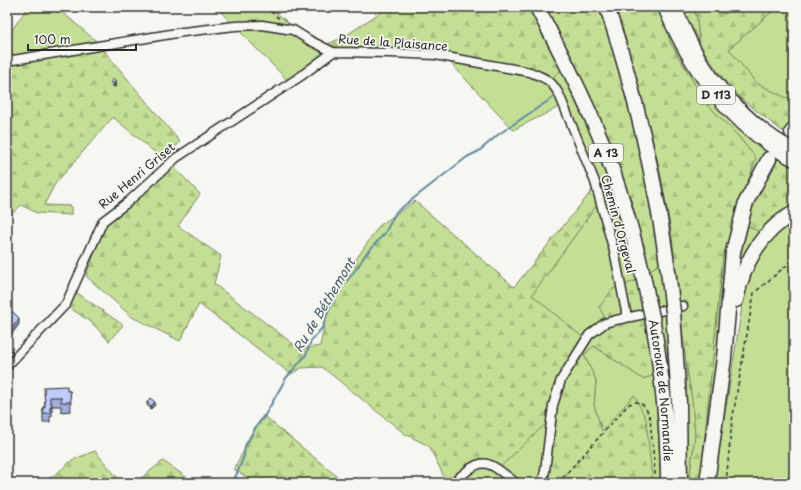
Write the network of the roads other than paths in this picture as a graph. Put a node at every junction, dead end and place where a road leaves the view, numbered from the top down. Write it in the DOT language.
graph roads {
  1 [pos="538,7"];
  2 [pos="607,7"];
  3 [pos="664,7"];
  4 [pos="675,7"];
  5 [pos="333,52"];
  6 [pos="7,61"];
  7 [pos="559,94"];
  8 [pos="794,149"];
  9 [pos="769,159"];
  10 [pos="794,160"];
  11 [pos="794,213"];
  12 [pos="676,308"];
  13 [pos="627,317"];
  14 [pos="724,358"];
  15 [pos="7,366"];
  16 [pos="453,483"];
  17 [pos="516,483"];
  18 [pos="542,483"];
  19 [pos="668,483"];
  20 [pos="680,483"];
  21 [pos="707,483"];
  1 -- 19 [label="highway, Autoroute de Normandie / A 13"];
  2 -- 12 [label="highway, Autoroute de Normandie"];
  3 -- 10 [label="main road, D 113"];
  4 -- 8 [label="main road, D 113"];
  5 -- 6 [label="street, Rue de la Plaisance"];
  5 -- 7 [label="street, Rue de la Plaisance"];
  5 -- 15 [label="street, Rue Henri Griset"];
  7 -- 13 [label="street, Chemin d'Orgeval"];
  9 -- 14 [label="highway"];
  11 -- 14 [label="highway"];
  12 -- 13 [label="street"];
  12 -- 20 [label="highway, Autoroute de Normandie"];
  13 -- 18 [label="street"];
  14 -- 21 [label="highway"];
  16 -- 17 [label="street"];
}
